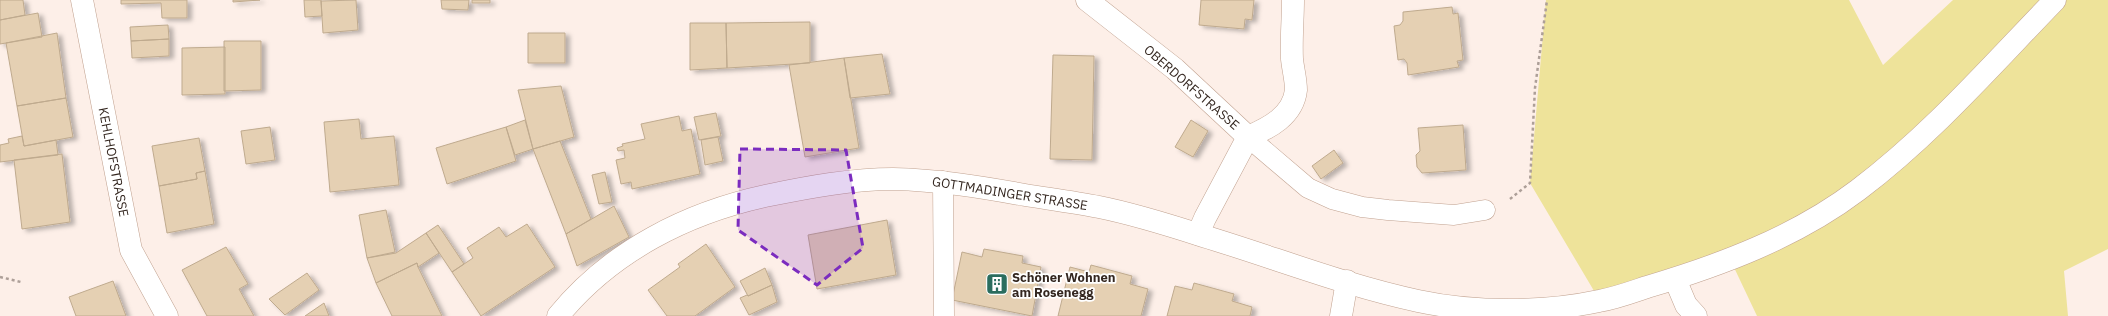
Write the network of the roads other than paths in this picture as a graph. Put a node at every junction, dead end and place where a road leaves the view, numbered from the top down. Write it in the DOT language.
graph roads {
  1 [pos="82,0"];
  2 [pos="1087,0"];
  3 [pos="1293,0"];
  4 [pos="2055,0"];
  5 [pos="1248,137"];
  6 [pos="943,181"];
  7 [pos="1485,210"];
  8 [pos="1198,234"];
  9 [pos="1675,279"];
  10 [pos="1347,281"];
  11 [pos="166,316"];
  12 [pos="558,316"];
  13 [pos="944,316"];
  14 [pos="1341,316"];
  15 [pos="1696,316"];
  1 -- 11 [label="main road, KEHLHOFSTRASSE"];
  2 -- 5 [label="main road, OBERDORFSTRASSE"];
  3 -- 5 [label="main road"];
  4 -- 9 [label="main road, GOTTMADINGER STRASSE"];
  5 -- 7 [label="lane"];
  5 -- 8 [label="main road, OBERDORFSTRASSE"];
  6 -- 8 [label="main road, GOTTMADINGER STRASSE"];
  6 -- 12 [label="main road, GOTTMADINGER STRASSE"];
  6 -- 13 [label="lane"];
  8 -- 10 [label="main road, GOTTMADINGER STRASSE"];
  9 -- 10 [label="main road, GOTTMADINGER STRASSE"];
  9 -- 15 [label="main road"];
  10 -- 14 [label="main road"];
}
